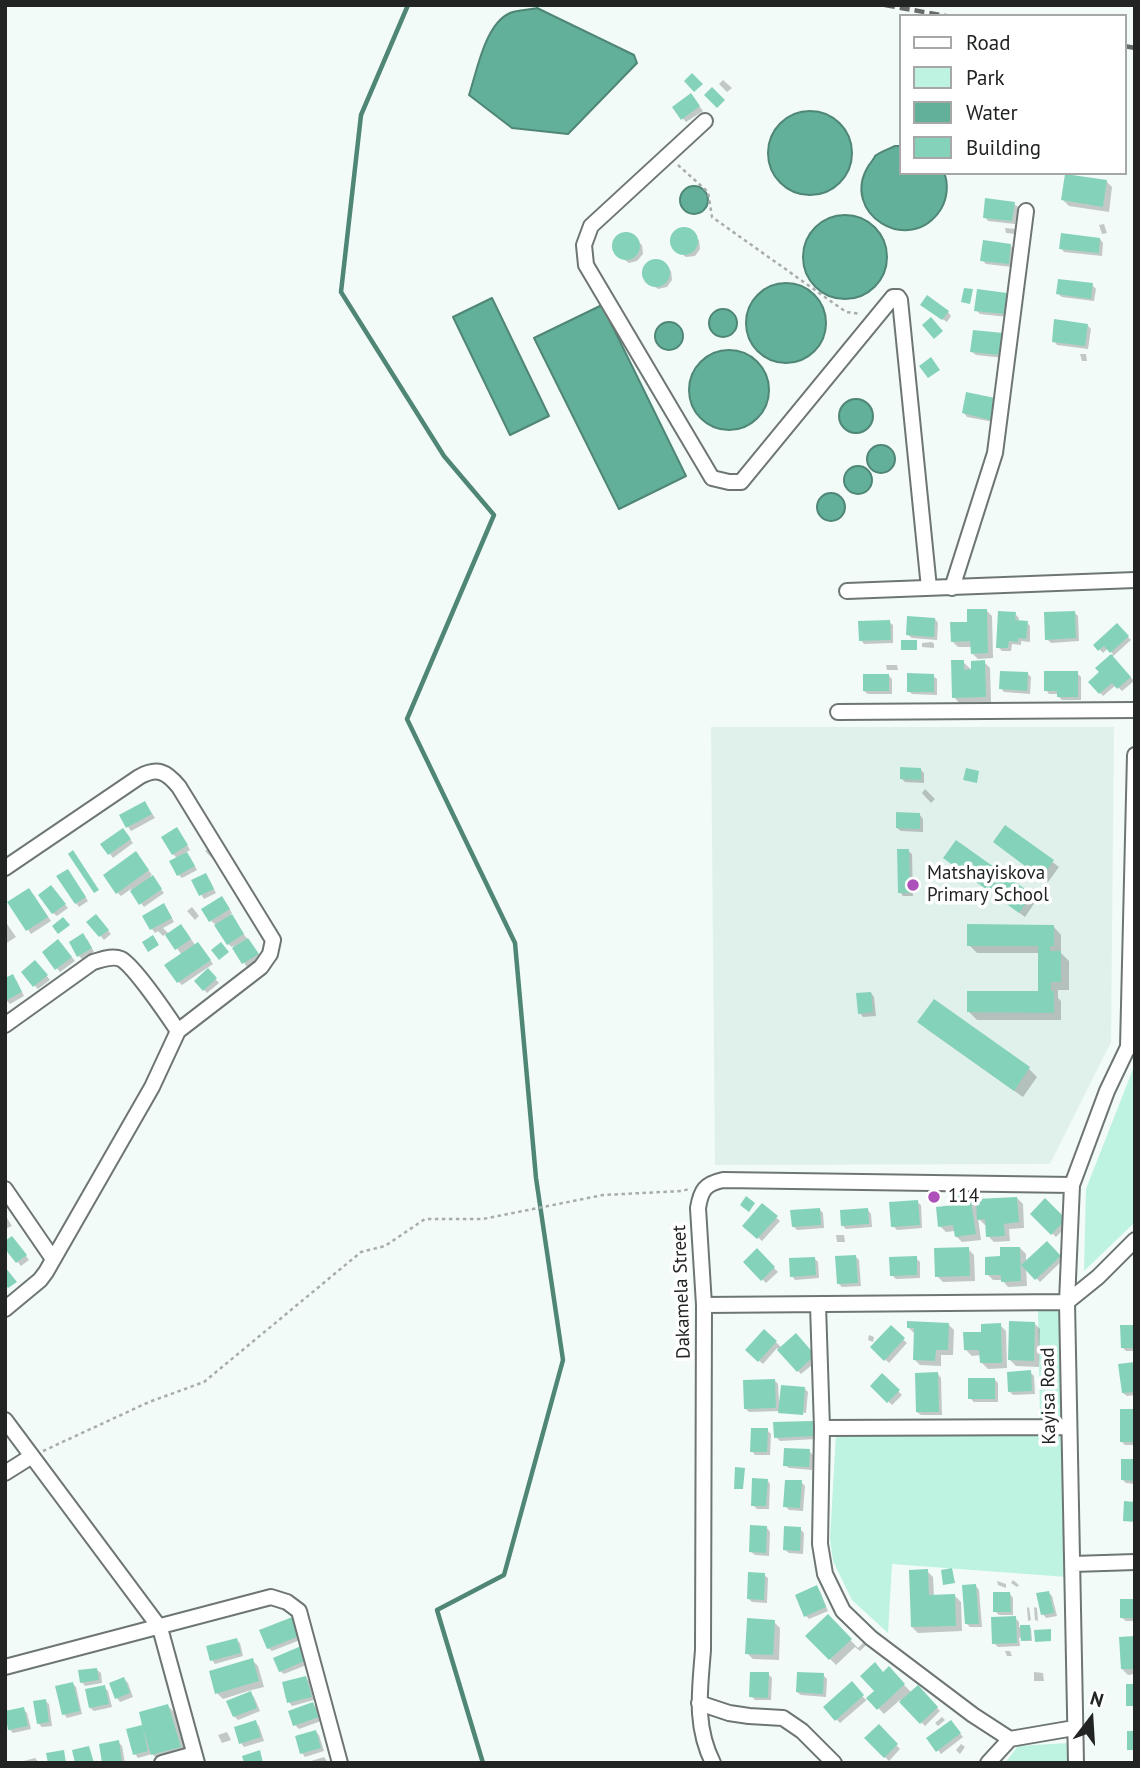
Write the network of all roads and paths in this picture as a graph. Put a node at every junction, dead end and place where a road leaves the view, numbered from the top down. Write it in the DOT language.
graph roads {
  1 [pos="705,121"];
  2 [pos="667,156"];
  3 [pos="1026,211"];
  4 [pos="870,315"];
  5 [pos="1135,580"];
  6 [pos="929,588"];
  7 [pos="952,588"];
  8 [pos="847,591"];
  9 [pos="1135,710"];
  10 [pos="838,712"];
  11 [pos="1135,755"];
  12 [pos="5,869"];
  13 [pos="5,1025"];
  14 [pos="178,1031"];
  15 [pos="1131,1047"];
  16 [pos="712,1182"];
  17 [pos="1072,1185"];
  18 [pos="5,1189"];
  19 [pos="1135,1240"];
  20 [pos="53,1259"];
  21 [pos="1067,1302"];
  22 [pos="704,1305"];
  23 [pos="818,1305"];
  24 [pos="5,1309"];
  25 [pos="5,1420"];
  26 [pos="1069,1427"];
  27 [pos="822,1428"];
  28 [pos="32,1456"];
  29 [pos="5,1473"];
  30 [pos="1135,1562"];
  31 [pos="1073,1564"];
  32 [pos="160,1628"];
  33 [pos="5,1667"];
  34 [pos="699,1703"];
  35 [pos="1074,1728"];
  36 [pos="1010,1739"];
  37 [pos="195,1758"];
  38 [pos="162,1763"];
  39 [pos="340,1763"];
  40 [pos="713,1763"];
  41 [pos="834,1763"];
  42 [pos="988,1763"];
  43 [pos="1076,1763"];
  1 -- 2 [label="street"];
  2 -- 4 [label="path"];
  2 -- 6 [label="street"];
  3 -- 7 [label="street"];
  5 -- 7 [label="street"];
  6 -- 7 [label="street"];
  6 -- 8 [label="street"];
  9 -- 10 [label="street"];
  11 -- 15 [label="street"];
  12 -- 14 [label="street"];
  13 -- 14 [label="street"];
  14 -- 20 [label="street"];
  15 -- 17 [label="street, Kayisa Road"];
  16 -- 17 [label="street"];
  16 -- 22 [label="street, Dakamela Street"];
  16 -- 28 [label="path"];
  17 -- 21 [label="street, Kayisa Road"];
  18 -- 20 [label="street"];
  19 -- 21 [label="street"];
  20 -- 24 [label="street"];
  21 -- 23 [label="street"];
  21 -- 26 [label="street, Kayisa Road"];
  22 -- 23 [label="street"];
  22 -- 34 [label="street, Dakamela Street"];
  23 -- 27 [label="street"];
  25 -- 28 [label="street"];
  26 -- 27 [label="street"];
  26 -- 31 [label="street, Kayisa Road"];
  27 -- 36 [label="street"];
  28 -- 29 [label="street"];
  28 -- 32 [label="street"];
  30 -- 31 [label="street"];
  31 -- 35 [label="street, Kayisa Road"];
  32 -- 33 [label="street"];
  32 -- 37 [label="street"];
  32 -- 39 [label="street"];
  34 -- 40 [label="street, Dakamela Street"];
  34 -- 41 [label="street"];
  35 -- 36 [label="street"];
  35 -- 43 [label="street, Kayisa Road"];
  36 -- 42 [label="street"];
  37 -- 38 [label="street"];
}
